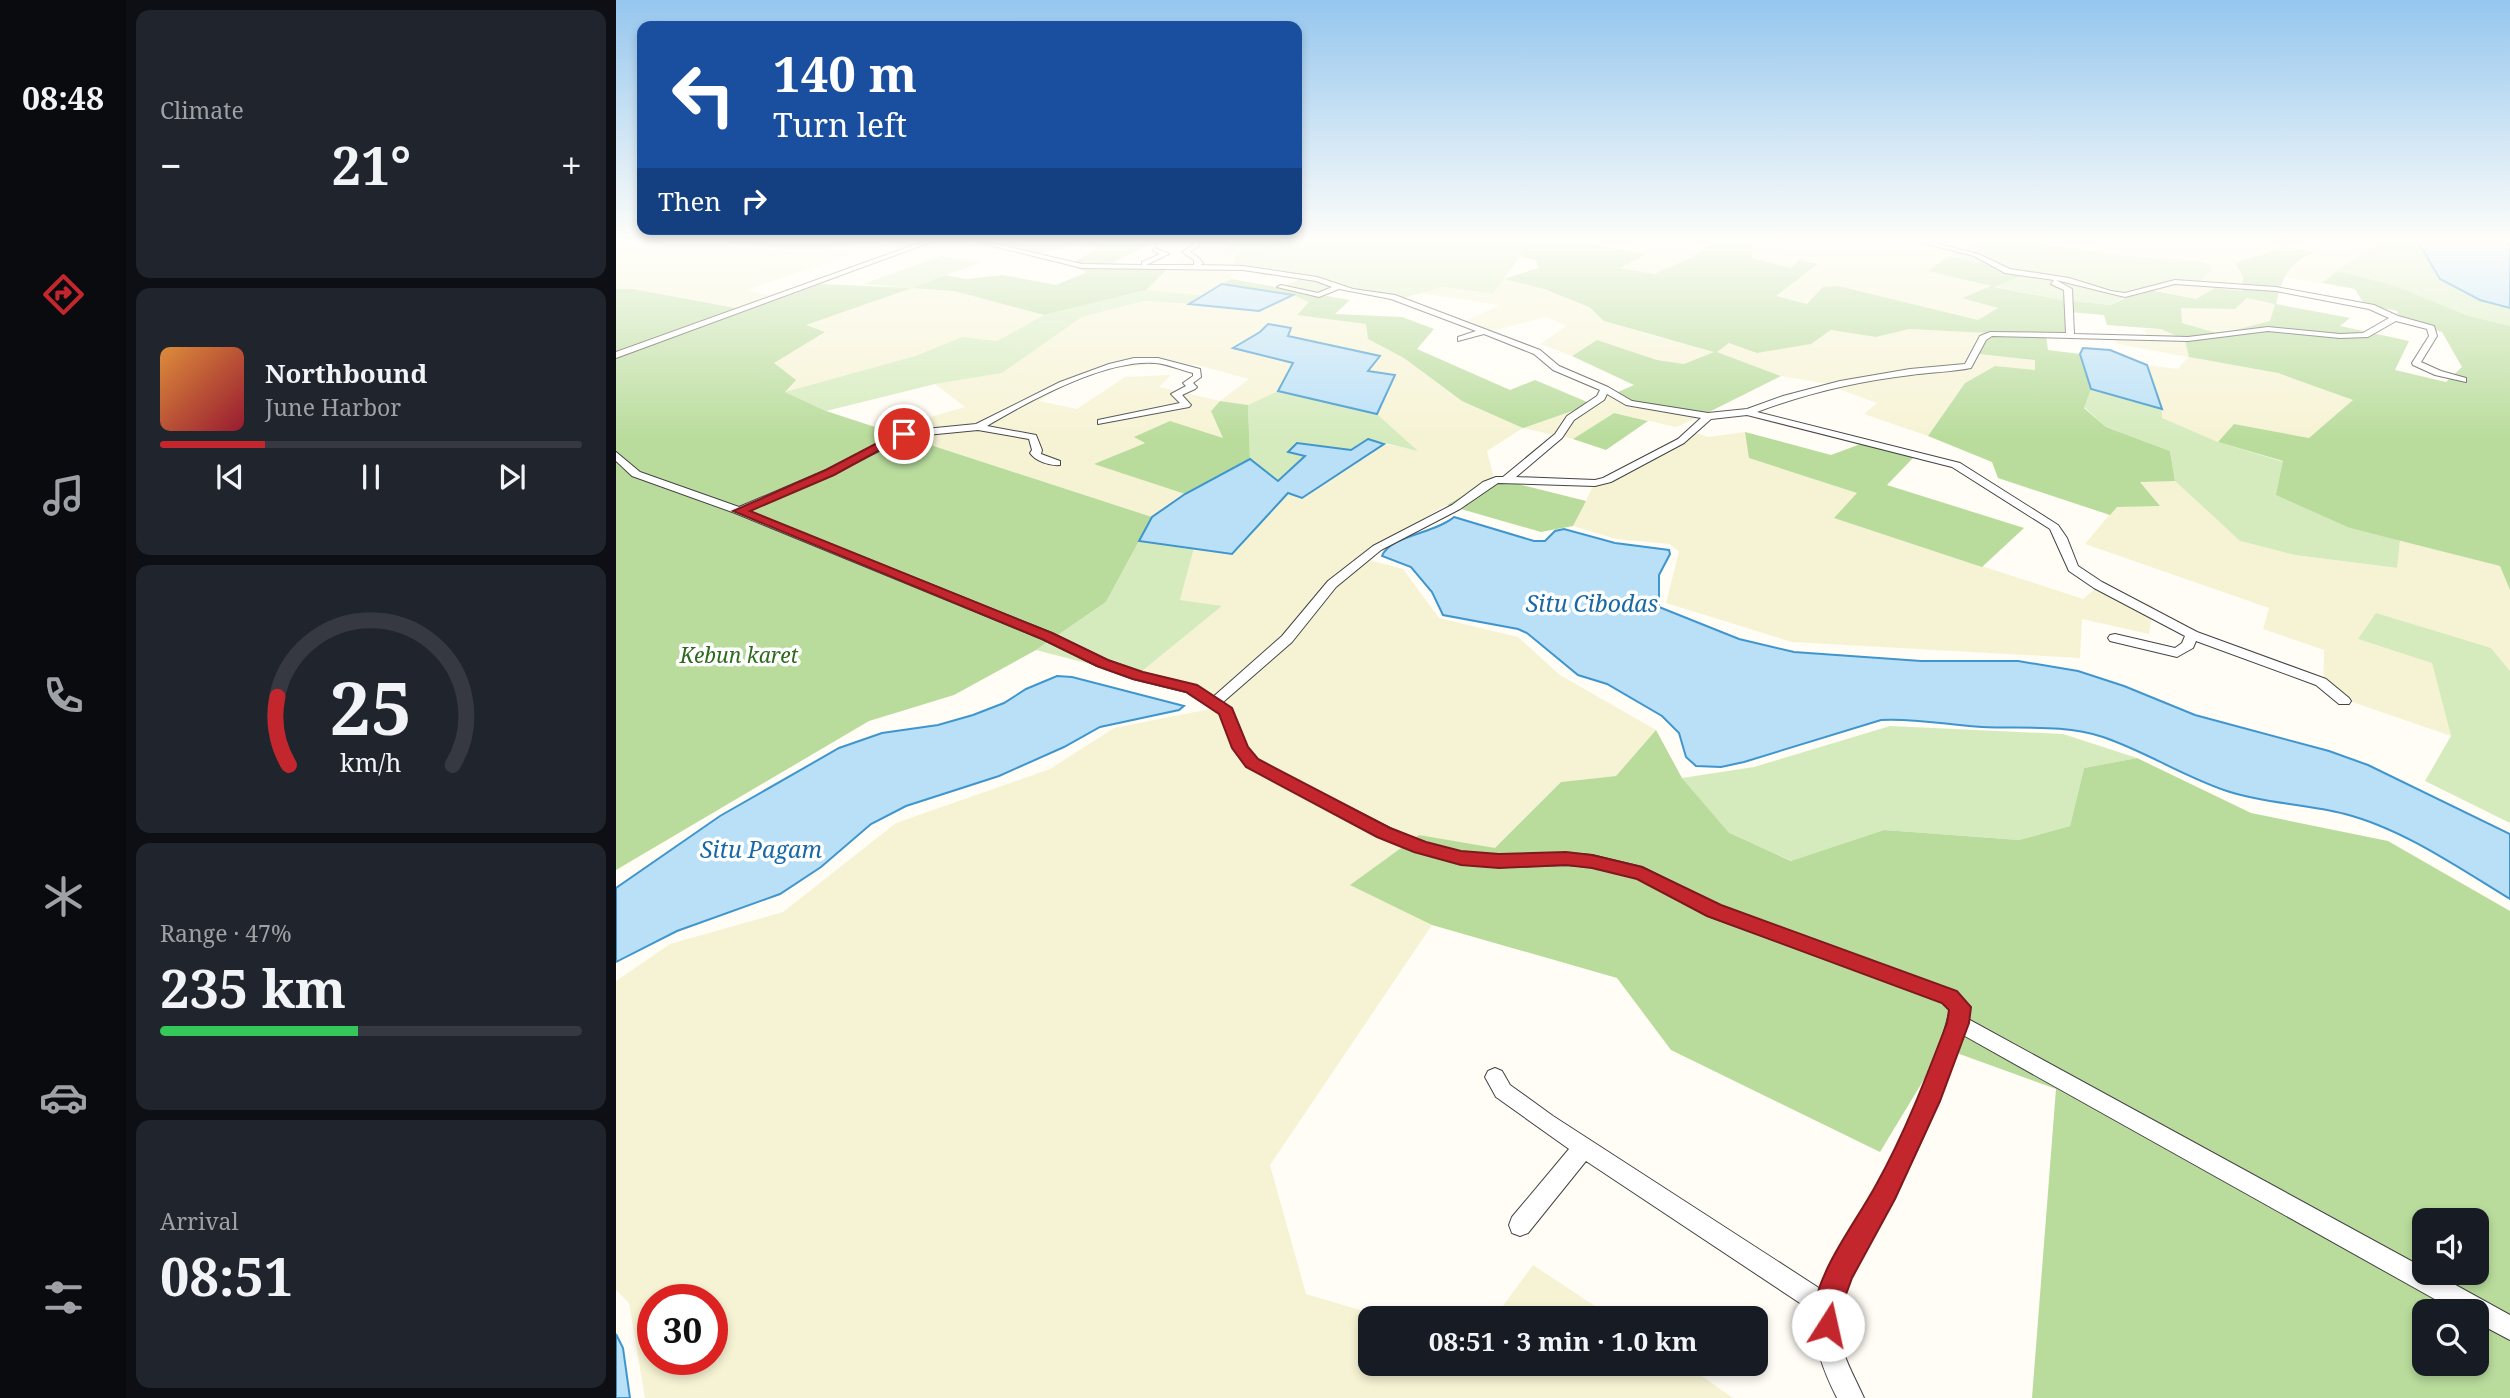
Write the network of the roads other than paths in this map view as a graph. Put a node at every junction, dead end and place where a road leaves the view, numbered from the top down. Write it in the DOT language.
graph roads {
  1 [pos="748,307"];
  2 [pos="1418,307"];
  3 [pos="2069,307"];
  4 [pos="2372,307"];
  5 [pos="2395,318"];
  6 [pos="1484,331"];
  7 [pos="2070,335"];
  8 [pos="1461,339"];
  9 [pos="616,355"];
  10 [pos="2463,380"];
  11 [pos="1605,389"];
  12 [pos="1749,412"];
  13 [pos="1708,416"];
  14 [pos="1101,422"];
  15 [pos="881,426"];
  16 [pos="978,427"];
  17 [pos="904,434"];
  18 [pos="616,455"];
  19 [pos="1056,463"];
  20 [pos="1506,480"];
  21 [pos="739,511"];
  22 [pos="2192,635"];
  23 [pos="2115,638"];
  24 [pos="2344,701"];
  25 [pos="1214,703"];
  26 [pos="1958,1023"];
  27 [pos="1495,1077"];
  28 [pos="1583,1148"];
  29 [pos="1520,1225"];
  30 [pos="1828,1308"];
  31 [pos="2510,1328"];
  32 [pos="1851,1398"];
  1 -- 9 [label="street"];
  2 -- 6 [label="street"];
  3 -- 7 [label="street"];
  4 -- 5 [label="street"];
  5 -- 7 [label="street"];
  5 -- 10 [label="street"];
  6 -- 8 [label="street"];
  6 -- 11 [label="street"];
  7 -- 12 [label="street"];
  11 -- 13 [label="street"];
  11 -- 20 [label="street"];
  12 -- 13 [label="street"];
  12 -- 22 [label="street"];
  13 -- 20 [label="street"];
  14 -- 16 [label="street"];
  15 -- 17 [label="street"];
  16 -- 17 [label="street"];
  16 -- 19 [label="street"];
  17 -- 21 [label="street"];
  18 -- 21 [label="street"];
  20 -- 25 [label="street"];
  21 -- 25 [label="street"];
  22 -- 23 [label="street"];
  22 -- 24 [label="street"];
  25 -- 26 [label="street"];
  26 -- 30 [label="street"];
  26 -- 31 [label="street"];
  27 -- 28 [label="street"];
  28 -- 29 [label="street"];
  28 -- 30 [label="street"];
  30 -- 32 [label="street"];
}
